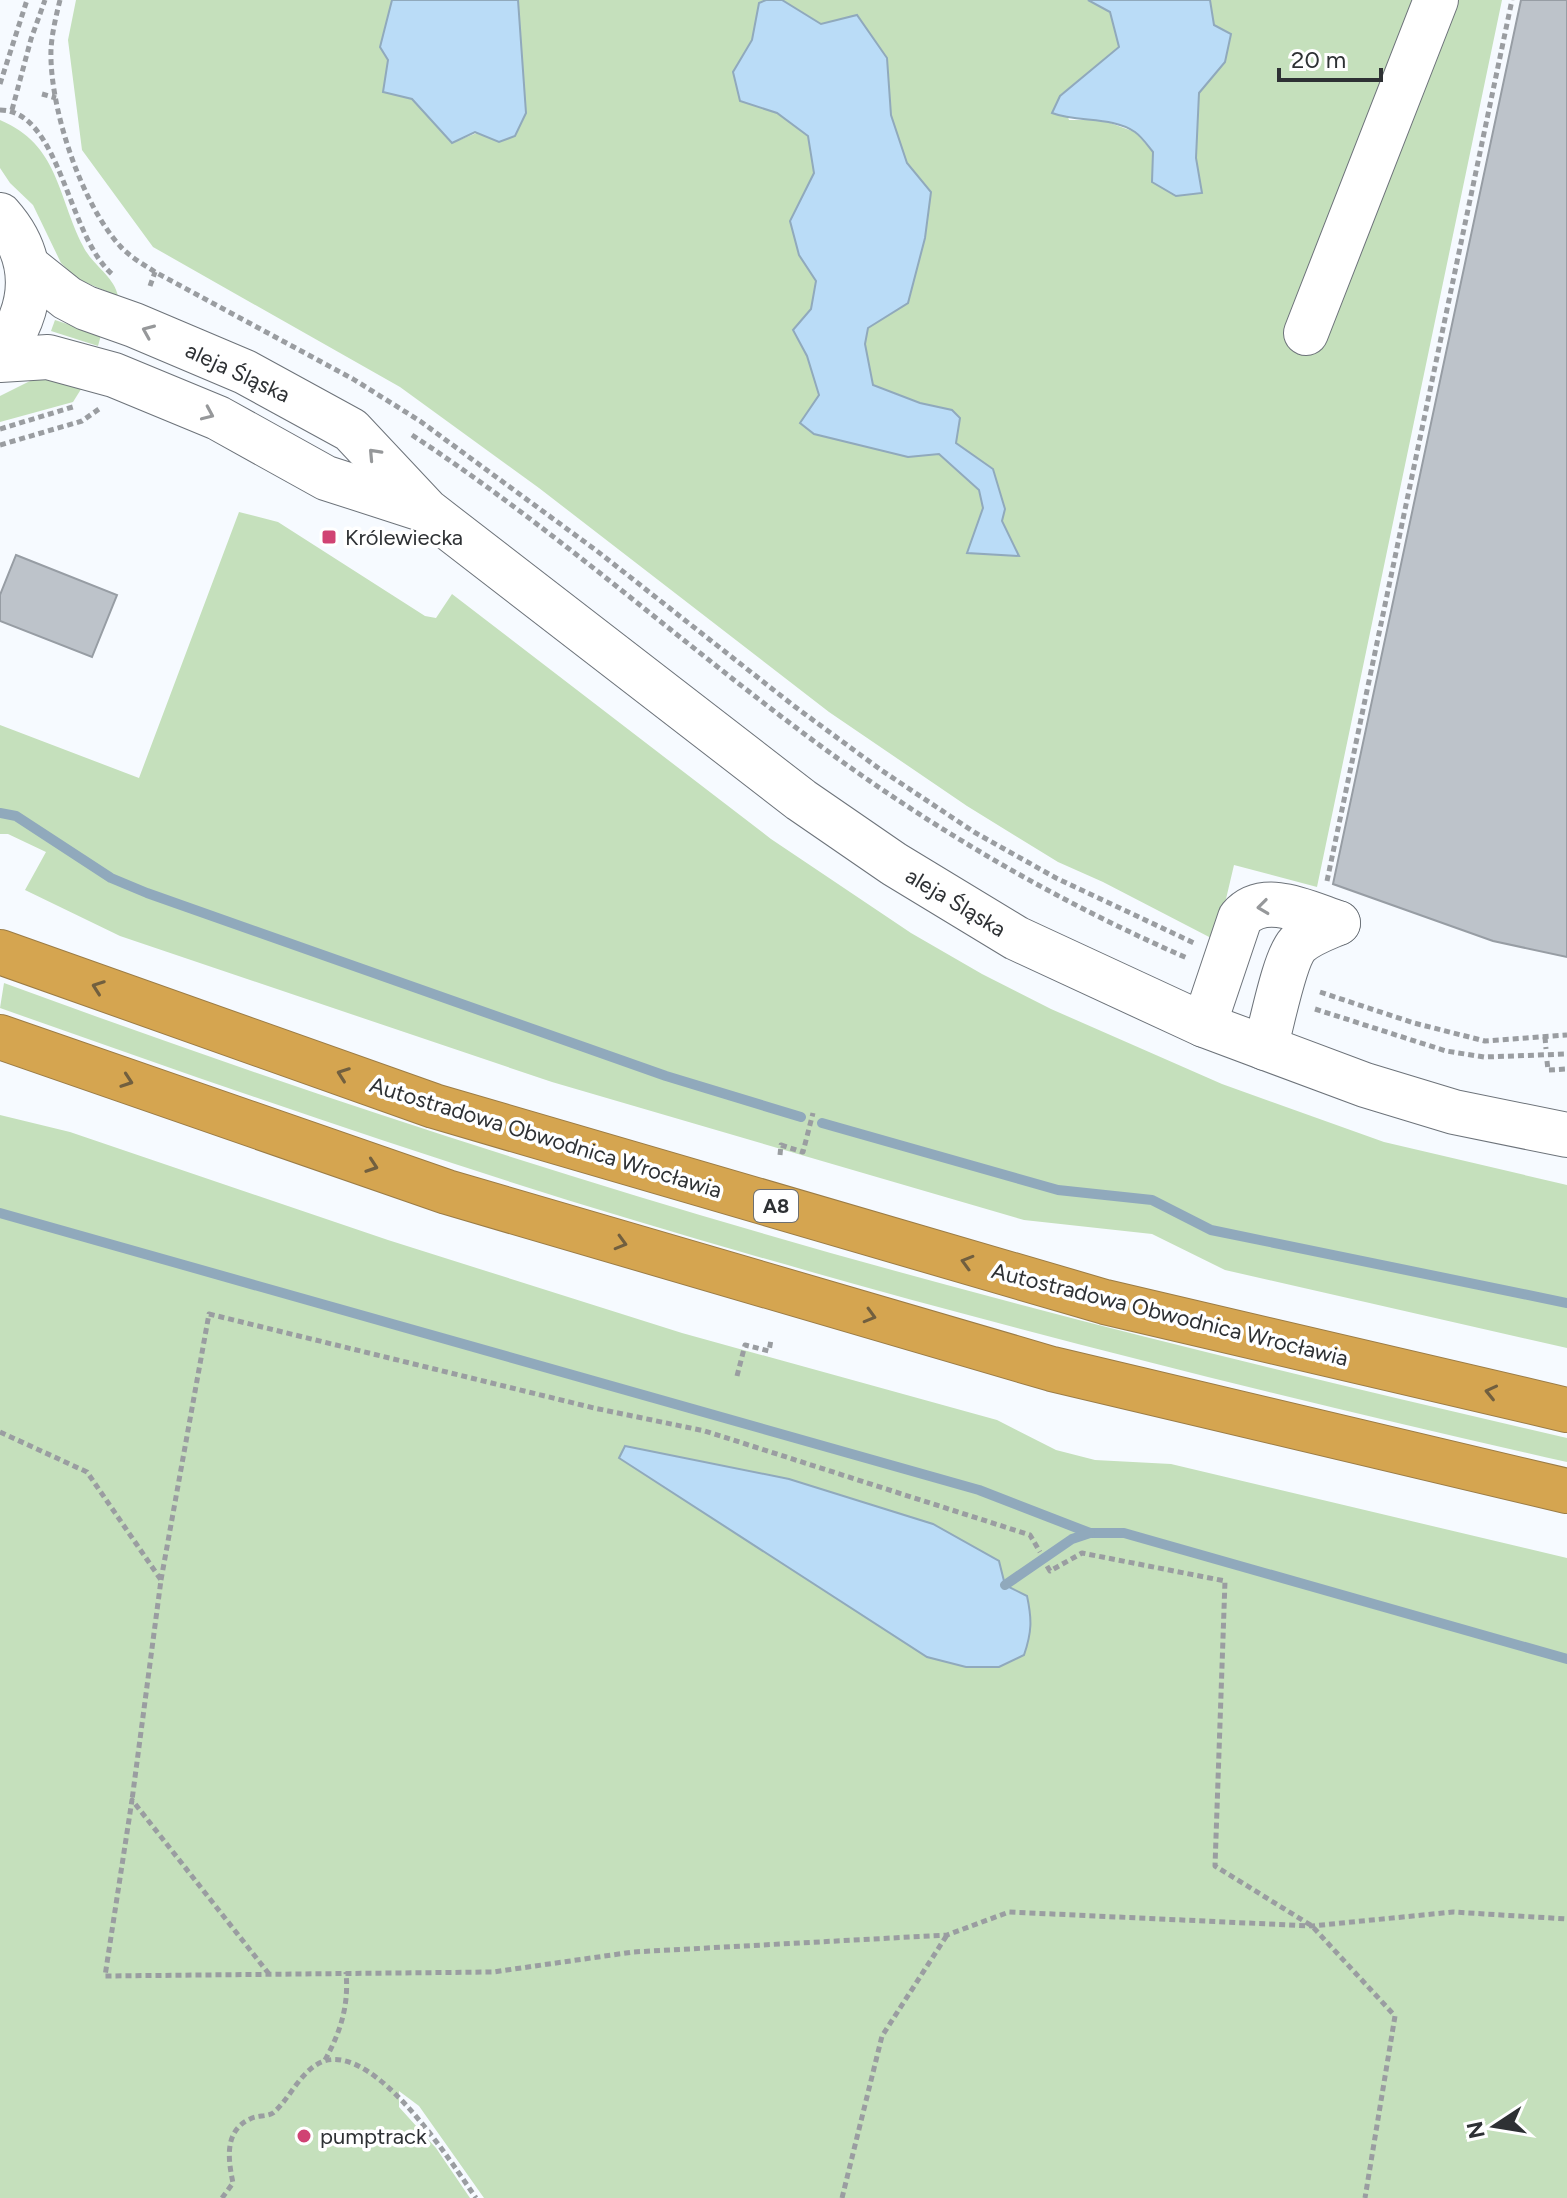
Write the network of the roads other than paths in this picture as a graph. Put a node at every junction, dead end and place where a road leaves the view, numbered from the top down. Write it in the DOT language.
graph roads {
  1 [pos="1436,0"];
  2 [pos="0,215"];
  3 [pos="27,266"];
  4 [pos="1306,333"];
  5 [pos="0,358"];
  6 [pos="427,511"];
  7 [pos="0,952"];
  8 [pos="1204,1025"];
  9 [pos="0,1037"];
  10 [pos="1265,1048"];
  11 [pos="1567,1135"];
  12 [pos="1567,1410"];
  13 [pos="1567,1491"];
  1 -- 4 [label="street"];
  2 -- 3 [label="street"];
  3 -- 5 [label="street"];
  6 -- 3 [label="street, aleja Śląska, one-way"];
  5 -- 6 [label="street, aleja Śląska, one-way"];
  6 -- 8 [label="street, aleja Śląska"];
  12 -- 7 [label="highway, Autostradowa Obwodnica Wrocławia / A8, one-way"];
  8 -- 10 [label="street, aleja Śląska"];
  10 -- 8 [label="street, one-way"];
  9 -- 13 [label="highway, one-way"];
  10 -- 11 [label="street, aleja Śląska"];
}
